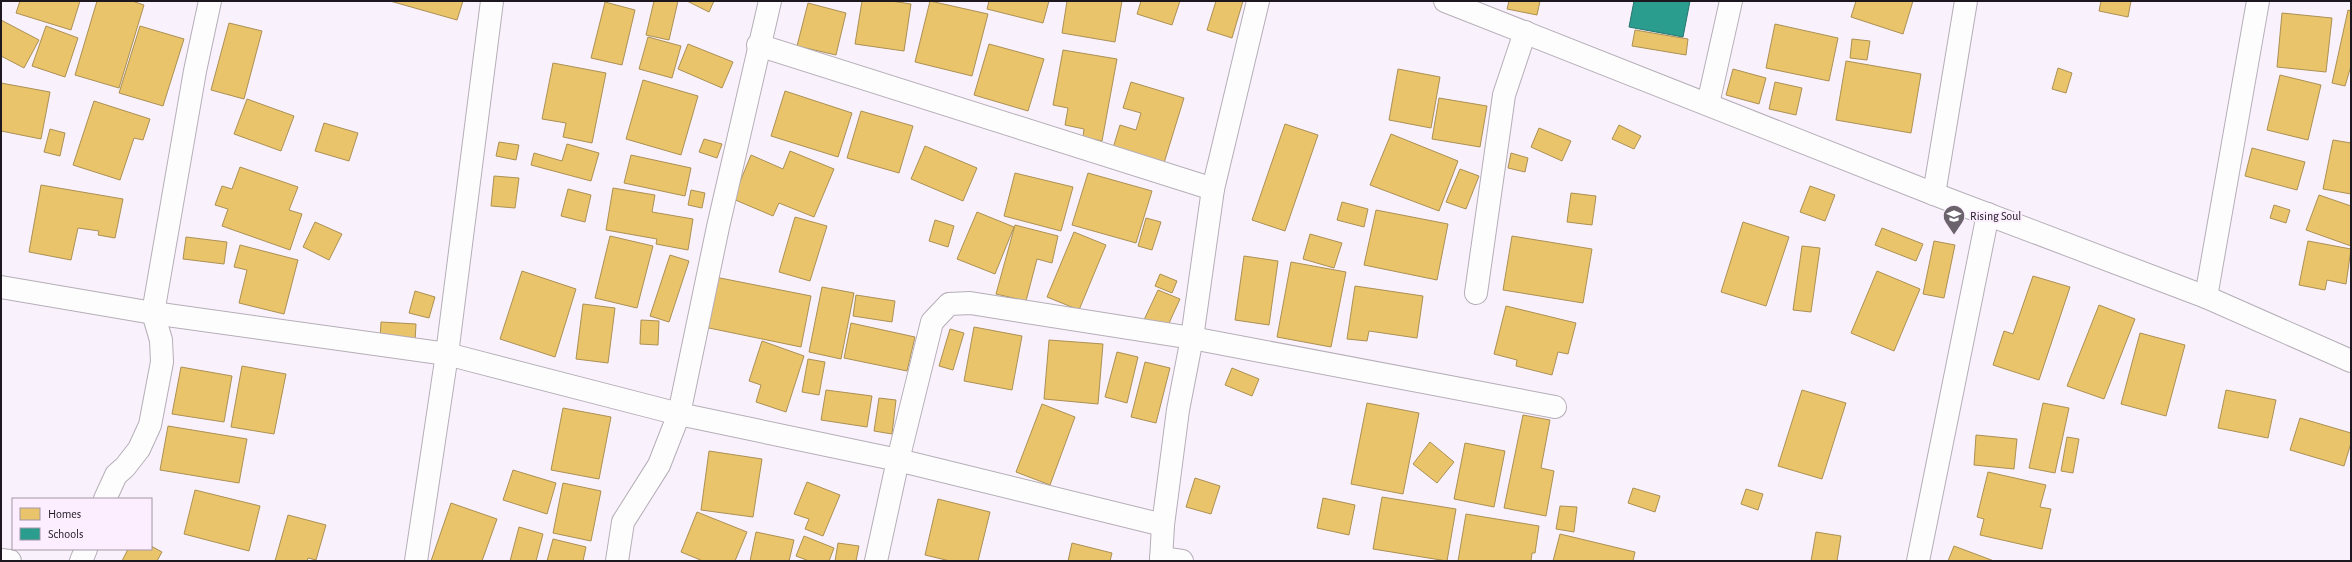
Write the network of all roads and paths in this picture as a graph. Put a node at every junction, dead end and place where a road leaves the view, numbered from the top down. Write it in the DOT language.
graph roads {
  1 [pos="210,1"];
  2 [pos="492,1"];
  3 [pos="770,1"];
  4 [pos="1258,1"];
  5 [pos="1444,1"];
  6 [pos="1731,1"];
  7 [pos="1966,1"];
  8 [pos="2258,1"];
  9 [pos="1482,8"];
  10 [pos="1525,32"];
  11 [pos="758,45"];
  12 [pos="1708,104"];
  13 [pos="1213,189"];
  14 [pos="1934,194"];
  15 [pos="1988,214"];
  16 [pos="1,287"];
  17 [pos="1476,293"];
  18 [pos="2206,297"];
  19 [pos="154,313"];
  20 [pos="1192,338"];
  21 [pos="447,354"];
  22 [pos="2351,361"];
  23 [pos="1555,407"];
  24 [pos="679,414"];
  25 [pos="898,460"];
  26 [pos="105,498"];
  27 [pos="1163,525"];
  28 [pos="86,550"];
  29 [pos="1,560"];
  30 [pos="1168,560"];
  31 [pos="10,561"];
  32 [pos="81,561"];
  33 [pos="416,561"];
  34 [pos="617,561"];
  35 [pos="876,561"];
  36 [pos="1918,561"];
  1 -- 19 [label="street"];
  2 -- 21 [label="street"];
  3 -- 11 [label="street"];
  4 -- 13 [label="street"];
  5 -- 9 [label="street"];
  6 -- 12 [label="street"];
  7 -- 14 [label="street"];
  8 -- 18 [label="street"];
  9 -- 10 [label="street"];
  10 -- 12 [label="street"];
  10 -- 17 [label="street"];
  11 -- 13 [label="street"];
  11 -- 24 [label="street"];
  12 -- 14 [label="street"];
  13 -- 20 [label="street"];
  14 -- 15 [label="street"];
  15 -- 18 [label="street"];
  15 -- 36 [label="street"];
  16 -- 19 [label="street"];
  18 -- 22 [label="street"];
  19 -- 21 [label="street"];
  19 -- 26 [label="street"];
  20 -- 23 [label="street"];
  20 -- 25 [label="street"];
  20 -- 27 [label="street"];
  21 -- 24 [label="street"];
  21 -- 33 [label="street"];
  24 -- 25 [label="street"];
  24 -- 34 [label="street"];
  25 -- 27 [label="street"];
  25 -- 35 [label="street"];
  27 -- 30 [label="street"];
  28 -- 32 [label="street"];
  29 -- 31 [label="street"];
}
